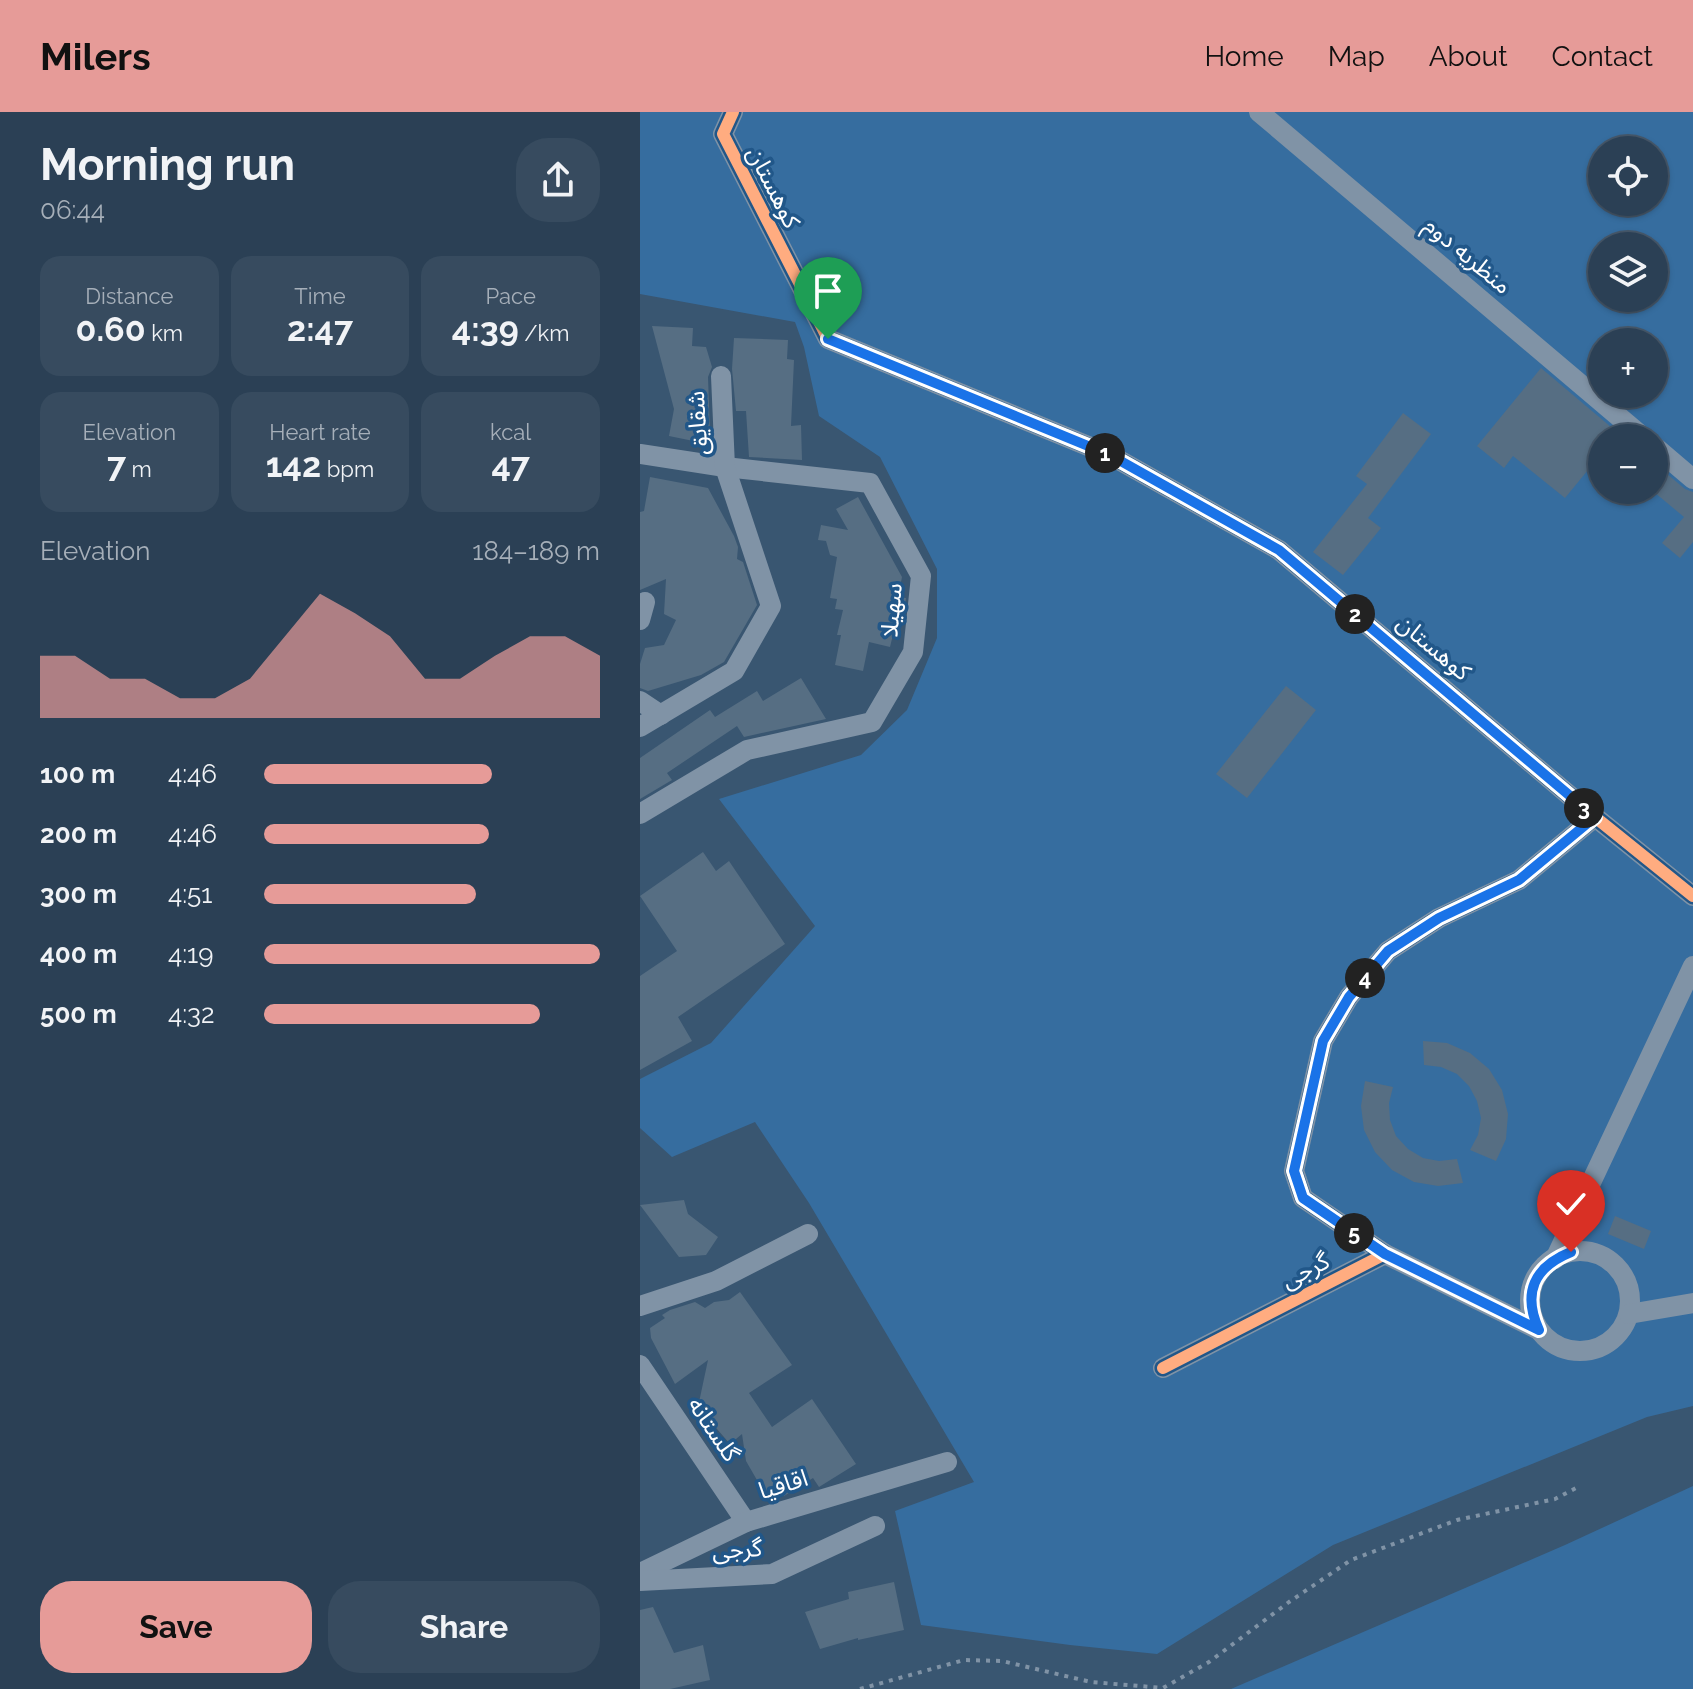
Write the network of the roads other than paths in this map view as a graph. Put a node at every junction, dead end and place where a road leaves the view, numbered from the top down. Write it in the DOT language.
graph roads {
  1 [pos="733,112"];
  2 [pos="1259,112"];
  3 [pos="721,376"];
  4 [pos="1627,424"];
  5 [pos="640,454"];
  6 [pos="1668,458"];
  7 [pos="725,467"];
  8 [pos="1693,479"];
  9 [pos="640,701"];
  10 [pos="661,715"];
  11 [pos="640,727"];
  12 [pos="640,814"];
  13 [pos="1595,817"];
  14 [pos="1693,896"];
  15 [pos="1693,966"];
  16 [pos="808,1234"];
  17 [pos="1385,1254"];
  18 [pos="1555,1259"];
  19 [pos="1693,1303"];
  20 [pos="640,1306"];
  21 [pos="1629,1314"];
  22 [pos="1539,1330"];
  23 [pos="640,1365"];
  24 [pos="1163,1368"];
  25 [pos="947,1462"];
  26 [pos="746,1522"];
  27 [pos="875,1526"];
  28 [pos="640,1573"];
  29 [pos="640,1581"];
  1 -- 13 [label="street, کوهستان"];
  2 -- 4 [label="street, منظریه دوم"];
  3 -- 7 [label="street, شقایق"];
  5 -- 7 [label="street, سهیلا"];
  6 -- 8 [label="street"];
  7 -- 10 [label="street, شقایق"];
  7 -- 12 [label="street, سهیلا"];
  9 -- 10 [label="street"];
  10 -- 11 [label="street, شقایق"];
  13 -- 14 [label="street, کوهستان"];
  13 -- 17 [label="street, گرجی"];
  15 -- 18 [label="street"];
  16 -- 20 [label="street"];
  17 -- 22 [label="street"];
  17 -- 24 [label="street, گرجی"];
  18 -- 21 [label="street"];
  18 -- 22 [label="street"];
  19 -- 21 [label="street"];
  21 -- 22 [label="street"];
  23 -- 26 [label="street, گلستانه"];
  25 -- 26 [label="street, اقاقیا"];
  26 -- 28 [label="street, اقاقیا"];
  27 -- 29 [label="street, گرجی"];
}
